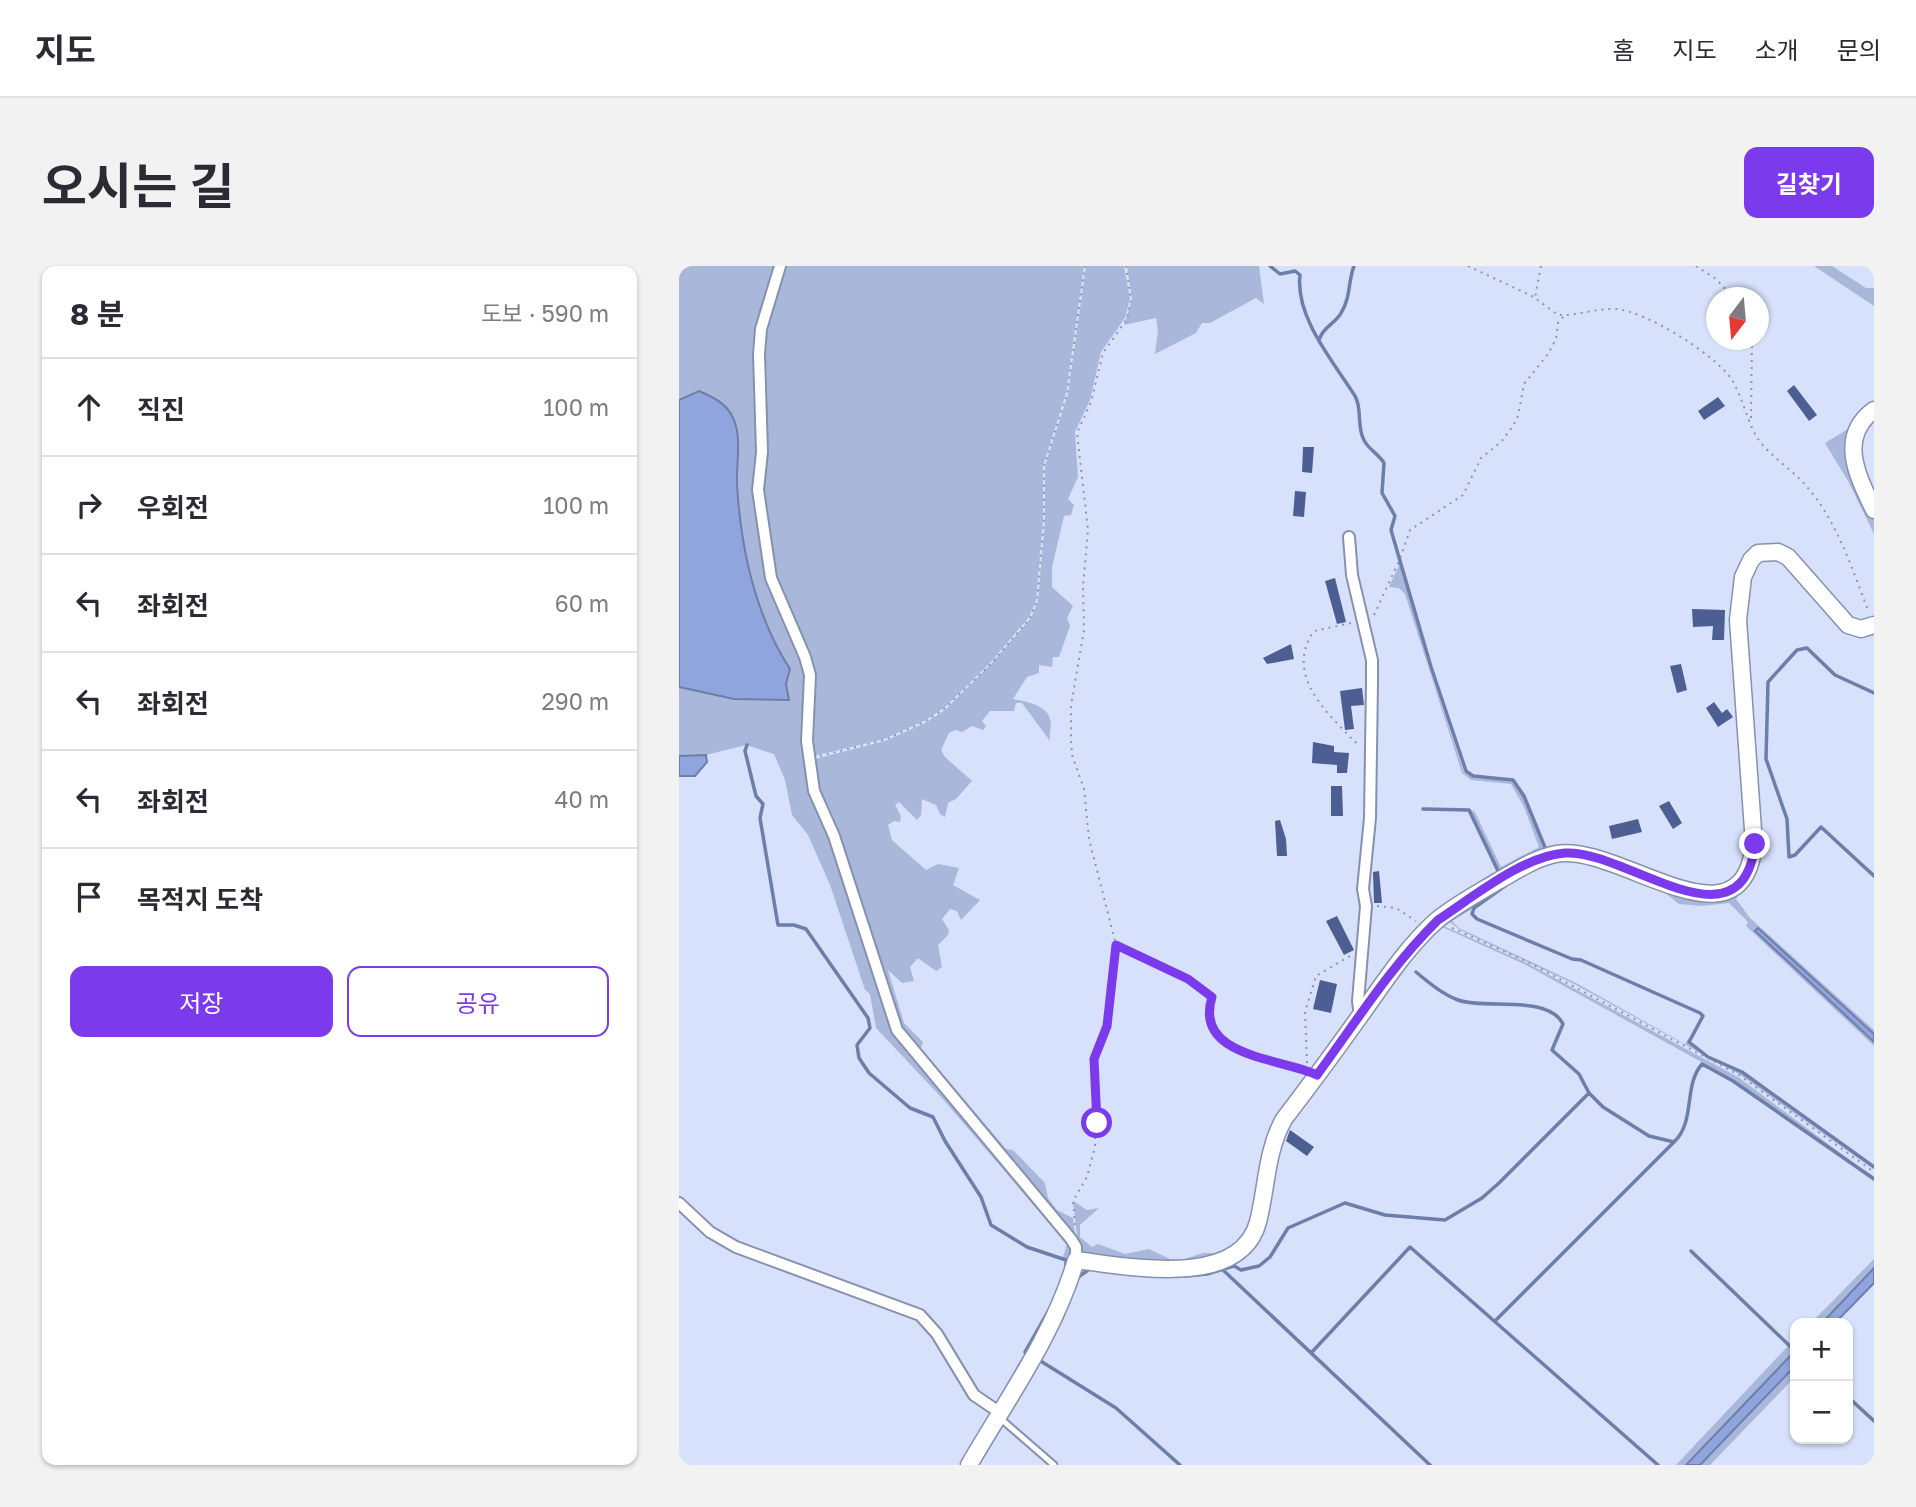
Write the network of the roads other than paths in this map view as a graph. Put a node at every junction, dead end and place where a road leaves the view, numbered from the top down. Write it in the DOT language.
graph roads {
  1 [pos="780,266"];
  2 [pos="1874,411"];
  3 [pos="1874,510"];
  4 [pos="1349,537"];
  5 [pos="1872,620"];
  6 [pos="1360,1016"];
  7 [pos="679,1203"];
  8 [pos="1076,1260"];
  9 [pos="998,1414"];
  10 [pos="968,1465"];
  11 [pos="1054,1465"];
  1 -- 8 [label="street"];
  2 -- 3 [label="street"];
  4 -- 6 [label="street"];
  5 -- 6 [label="street"];
  6 -- 8 [label="street"];
  7 -- 9 [label="street"];
  8 -- 9 [label="street"];
  9 -- 10 [label="street"];
  9 -- 11 [label="lane"];
}
